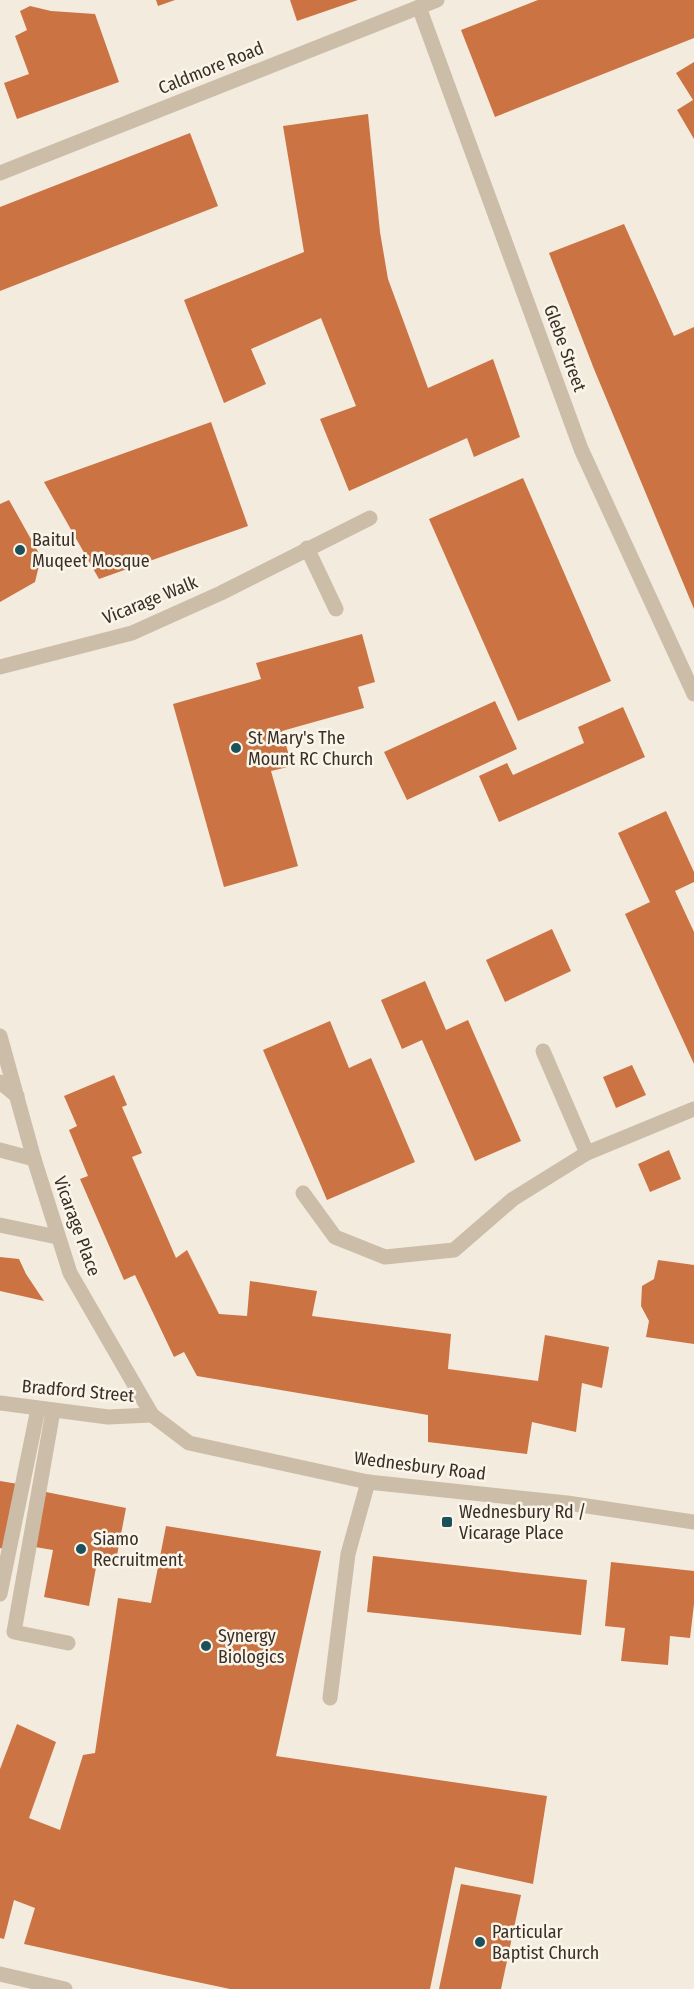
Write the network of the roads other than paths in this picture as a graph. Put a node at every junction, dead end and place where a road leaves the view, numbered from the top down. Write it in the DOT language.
graph roads {
  1 [pos="437,0"];
  2 [pos="419,7"];
  3 [pos="0,173"];
  4 [pos="370,518"];
  5 [pos="307,548"];
  6 [pos="336,609"];
  7 [pos="0,667"];
  8 [pos="694,694"];
  9 [pos="0,1036"];
  10 [pos="543,1051"];
  11 [pos="0,1082"];
  12 [pos="17,1096"];
  13 [pos="694,1109"];
  14 [pos="0,1150"];
  15 [pos="587,1153"];
  16 [pos="34,1159"];
  17 [pos="303,1193"];
  18 [pos="0,1225"];
  19 [pos="57,1237"];
  20 [pos="0,1403"];
  21 [pos="45,1410"];
  22 [pos="152,1415"];
  23 [pos="368,1482"];
  24 [pos="694,1522"];
  25 [pos="0,1594"];
  26 [pos="68,1643"];
  27 [pos="330,1698"];
  28 [pos="0,1974"];
  29 [pos="65,1989"];
  1 -- 2 [label="street, Caldmore Road"];
  2 -- 3 [label="street, Caldmore Road"];
  2 -- 8 [label="street, Glebe Street"];
  4 -- 5 [label="street, Vicarage Walk"];
  5 -- 6 [label="street"];
  5 -- 7 [label="street, Vicarage Walk"];
  9 -- 12 [label="street, Vicarage Place"];
  10 -- 15 [label="street"];
  11 -- 12 [label="street"];
  12 -- 16 [label="street, Vicarage Place"];
  13 -- 15 [label="street"];
  14 -- 16 [label="street"];
  15 -- 17 [label="street"];
  16 -- 19 [label="street, Vicarage Place"];
  18 -- 19 [label="street"];
  19 -- 22 [label="street, Vicarage Place"];
  20 -- 21 [label="street, Bradford Street"];
  21 -- 22 [label="street, Bradford Street"];
  21 -- 25 [label="street"];
  21 -- 26 [label="street"];
  22 -- 23 [label="street, Wednesbury Road"];
  23 -- 24 [label="street, Wednesbury Road"];
  23 -- 27 [label="street"];
  28 -- 29 [label="street"];
}
